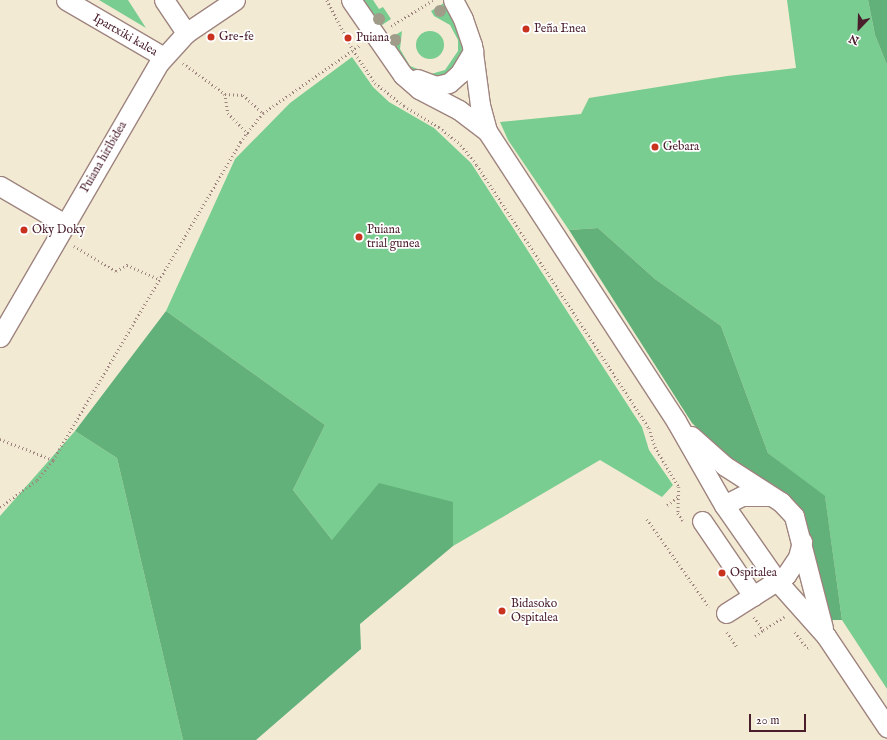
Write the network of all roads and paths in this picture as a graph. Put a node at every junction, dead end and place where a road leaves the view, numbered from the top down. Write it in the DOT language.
graph roads {
  1 [pos="66,0"];
  2 [pos="164,0"];
  3 [pos="235,0"];
  4 [pos="327,0"];
  5 [pos="351,0"];
  6 [pos="433,0"];
  7 [pos="453,0"];
  8 [pos="186,33"];
  9 [pos="374,36"];
  10 [pos="353,50"];
  11 [pos="473,51"];
  12 [pos="164,57"];
  13 [pos="395,67"];
  14 [pos="180,68"];
  15 [pos="225,94"];
  16 [pos="263,113"];
  17 [pos="487,131"];
  18 [pos="248,134"];
  19 [pos="0,186"];
  20 [pos="70,232"];
  21 [pos="159,279"];
  22 [pos="0,337"];
  23 [pos="676,421"];
  24 [pos="0,439"];
  25 [pos="54,460"];
  26 [pos="679,496"];
  27 [pos="781,502"];
  28 [pos="667,505"];
  29 [pos="724,505"];
  30 [pos="0,507"];
  31 [pos="647,519"];
  32 [pos="694,523"];
  33 [pos="802,542"];
  34 [pos="777,581"];
  35 [pos="752,605"];
  36 [pos="720,617"];
  37 [pos="787,621"];
  38 [pos="791,627"];
  39 [pos="763,630"];
  40 [pos="754,636"];
  41 [pos="819,641"];
  42 [pos="738,648"];
  43 [pos="887,727"];
  1 -- 12 [label="street, Ipartxiki kalea"];
  2 -- 8 [label="street"];
  3 -- 8 [label="street, Puiana hiribidea"];
  4 -- 10 [label="path"];
  5 -- 9 [label="street"];
  6 -- 9 [label="path"];
  7 -- 11 [label="street"];
  8 -- 12 [label="street, Puiana hiribidea"];
  9 -- 10 [label="path"];
  9 -- 13 [label="street"];
  10 -- 16 [label="path"];
  10 -- 26 [label="path"];
  11 -- 13 [label="street"];
  11 -- 17 [label="street"];
  12 -- 20 [label="street, Puiana hiribidea"];
  13 -- 17 [label="street"];
  14 -- 15 [label="path"];
  15 -- 16 [label="path"];
  15 -- 18 [label="path"];
  16 -- 18 [label="path"];
  17 -- 23 [label="street"];
  18 -- 21 [label="path"];
  19 -- 20 [label="street"];
  20 -- 21 [label="path"];
  20 -- 22 [label="street, Puiana hiribidea"];
  21 -- 25 [label="path"];
  23 -- 27 [label="street"];
  23 -- 29 [label="street"];
  24 -- 25 [label="path"];
  25 -- 30 [label="path"];
  26 -- 28 [label="path"];
  26 -- 32 [label="path"];
  27 -- 29 [label="street"];
  27 -- 33 [label="street"];
  29 -- 34 [label="street"];
  31 -- 36 [label="path"];
  32 -- 35 [label="street"];
  33 -- 34 [label="street"];
  33 -- 41 [label="street"];
  34 -- 35 [label="street"];
  34 -- 41 [label="street"];
  35 -- 36 [label="street"];
  35 -- 39 [label="path"];
  36 -- 42 [label="path"];
  37 -- 39 [label="path"];
  38 -- 41 [label="path"];
  39 -- 40 [label="path"];
  41 -- 43 [label="street"];
}
